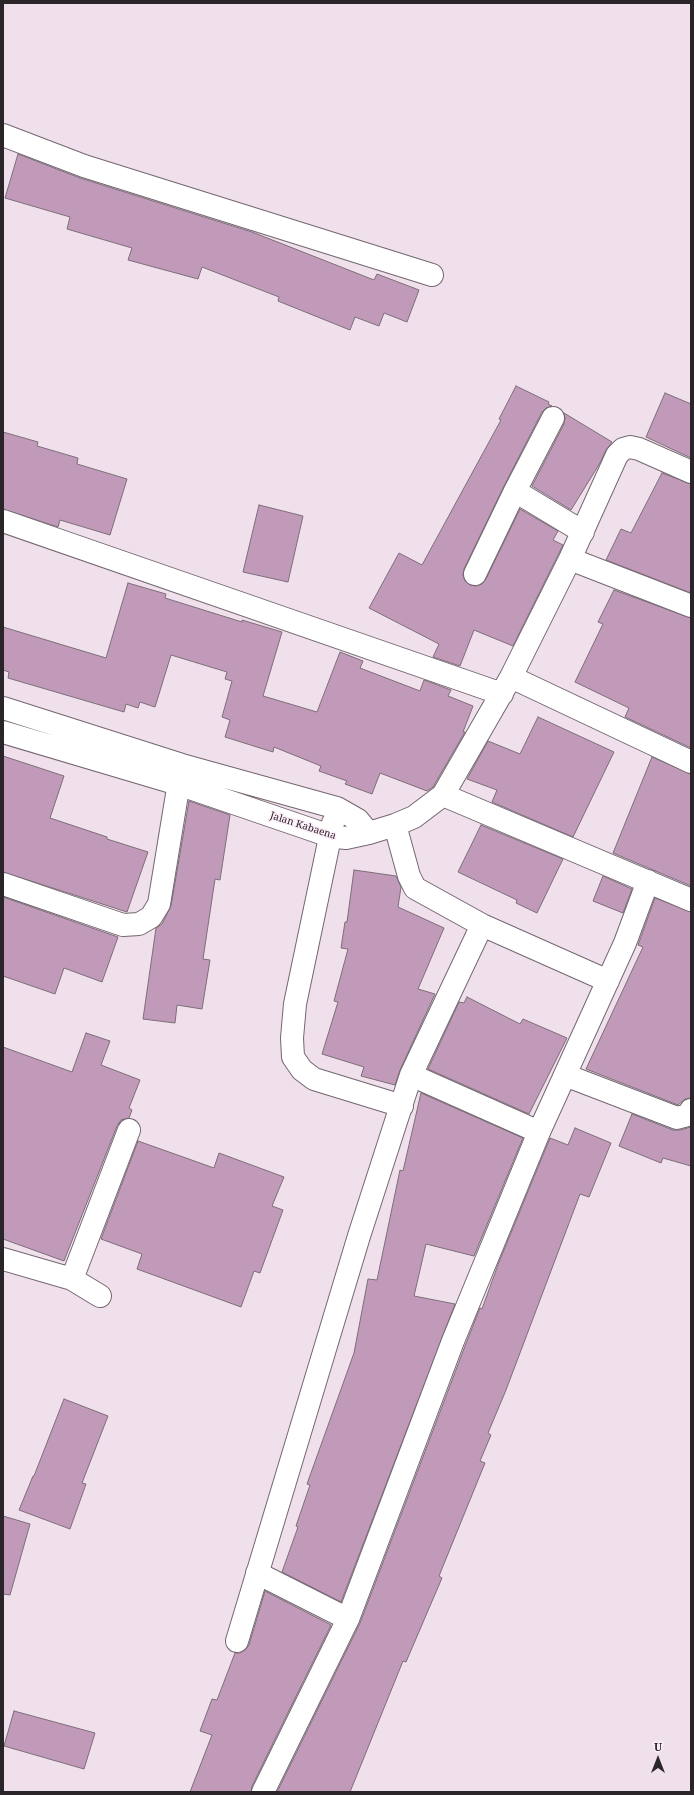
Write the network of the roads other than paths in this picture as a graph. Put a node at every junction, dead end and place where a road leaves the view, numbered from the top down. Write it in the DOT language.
graph roads {
  1 [pos="3,135"];
  2 [pos="432,275"];
  3 [pos="553,418"];
  4 [pos="691,472"];
  5 [pos="514,491"];
  6 [pos="3,521"];
  7 [pos="583,532"];
  8 [pos="570,559"];
  9 [pos="475,574"];
  10 [pos="691,606"];
  11 [pos="507,686"];
  12 [pos="3,708"];
  13 [pos="3,732"];
  14 [pos="691,762"];
  15 [pos="180,774"];
  16 [pos="443,796"];
  17 [pos="337,808"];
  18 [pos="395,825"];
  19 [pos="369,833"];
  20 [pos="330,836"];
  21 [pos="648,881"];
  22 [pos="3,884"];
  23 [pos="691,900"];
  24 [pos="482,925"];
  25 [pos="608,981"];
  26 [pos="411,1075"];
  27 [pos="565,1075"];
  28 [pos="402,1106"];
  29 [pos="691,1110"];
  30 [pos="129,1130"];
  31 [pos="539,1132"];
  32 [pos="5,1265"];
  33 [pos="72,1278"];
  34 [pos="100,1296"];
  35 [pos="257,1573"];
  36 [pos="348,1619"];
  37 [pos="237,1641"];
  38 [pos="263,1792"];
  1 -- 2 [label="street"];
  3 -- 5 [label="street"];
  4 -- 7 [label="street"];
  5 -- 7 [label="street"];
  5 -- 9 [label="street"];
  6 -- 11 [label="street"];
  7 -- 8 [label="street"];
  8 -- 10 [label="street"];
  8 -- 11 [label="street"];
  11 -- 14 [label="street"];
  11 -- 16 [label="street"];
  12 -- 15 [label="street, Jalan Kabaena"];
  13 -- 15 [label="street, Jalan Kabaena"];
  15 -- 17 [label="street, Jalan Kabaena"];
  15 -- 20 [label="street, Jalan Kabaena"];
  15 -- 22 [label="street"];
  16 -- 18 [label="street"];
  16 -- 21 [label="street"];
  17 -- 19 [label="street, Jalan Kabaena"];
  17 -- 20 [label="street"];
  18 -- 19 [label="street"];
  18 -- 24 [label="street"];
  19 -- 20 [label="street, Jalan Kabaena"];
  20 -- 28 [label="street"];
  21 -- 23 [label="street"];
  21 -- 25 [label="street"];
  24 -- 25 [label="street"];
  24 -- 26 [label="street"];
  25 -- 27 [label="street"];
  26 -- 28 [label="street"];
  26 -- 31 [label="street"];
  27 -- 29 [label="street"];
  27 -- 31 [label="street"];
  28 -- 35 [label="street"];
  30 -- 33 [label="street"];
  31 -- 36 [label="street"];
  32 -- 33 [label="street"];
  33 -- 34 [label="street"];
  35 -- 36 [label="street"];
  35 -- 37 [label="street"];
  36 -- 38 [label="street"];
}
